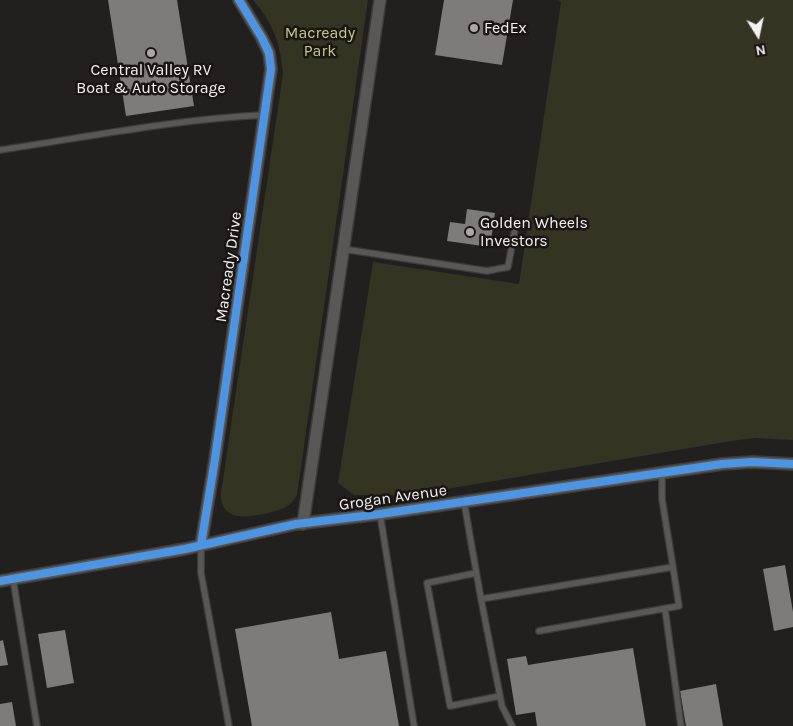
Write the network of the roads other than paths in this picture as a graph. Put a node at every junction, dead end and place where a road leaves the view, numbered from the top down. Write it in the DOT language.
graph roads {
  1 [pos="239,0"];
  2 [pos="380,0"];
  3 [pos="265,115"];
  4 [pos="0,150"];
  5 [pos="516,223"];
  6 [pos="343,249"];
  7 [pos="793,464"];
  8 [pos="662,473"];
  9 [pos="464,502"];
  10 [pos="380,514"];
  11 [pos="302,524"];
  12 [pos="202,545"];
  13 [pos="673,567"];
  14 [pos="476,573"];
  15 [pos="13,579"];
  16 [pos="0,581"];
  17 [pos="481,599"];
  18 [pos="665,609"];
  19 [pos="539,631"];
  20 [pos="500,696"];
  21 [pos="37,726"];
  22 [pos="229,726"];
  23 [pos="414,726"];
  24 [pos="512,726"];
  25 [pos="681,726"];
  1 -- 3 [label="street, Macready Drive"];
  2 -- 6 [label="street"];
  3 -- 4 [label="lane"];
  3 -- 12 [label="street, Macready Drive"];
  5 -- 6 [label="lane"];
  6 -- 11 [label="street"];
  7 -- 8 [label="street, Grogan Avenue"];
  8 -- 9 [label="street, Grogan Avenue"];
  8 -- 13 [label="lane"];
  9 -- 10 [label="street, Grogan Avenue"];
  9 -- 14 [label="lane"];
  10 -- 11 [label="street, Grogan Avenue"];
  10 -- 23 [label="lane"];
  11 -- 12 [label="street, Grogan Avenue"];
  12 -- 15 [label="street, Grogan Avenue"];
  12 -- 22 [label="lane"];
  13 -- 17 [label="lane"];
  13 -- 18 [label="lane"];
  14 -- 17 [label="lane"];
  14 -- 20 [label="lane"];
  15 -- 16 [label="street, Grogan Avenue"];
  15 -- 21 [label="lane"];
  17 -- 20 [label="lane"];
  18 -- 19 [label="lane"];
  18 -- 25 [label="lane"];
  20 -- 24 [label="lane"];
}
